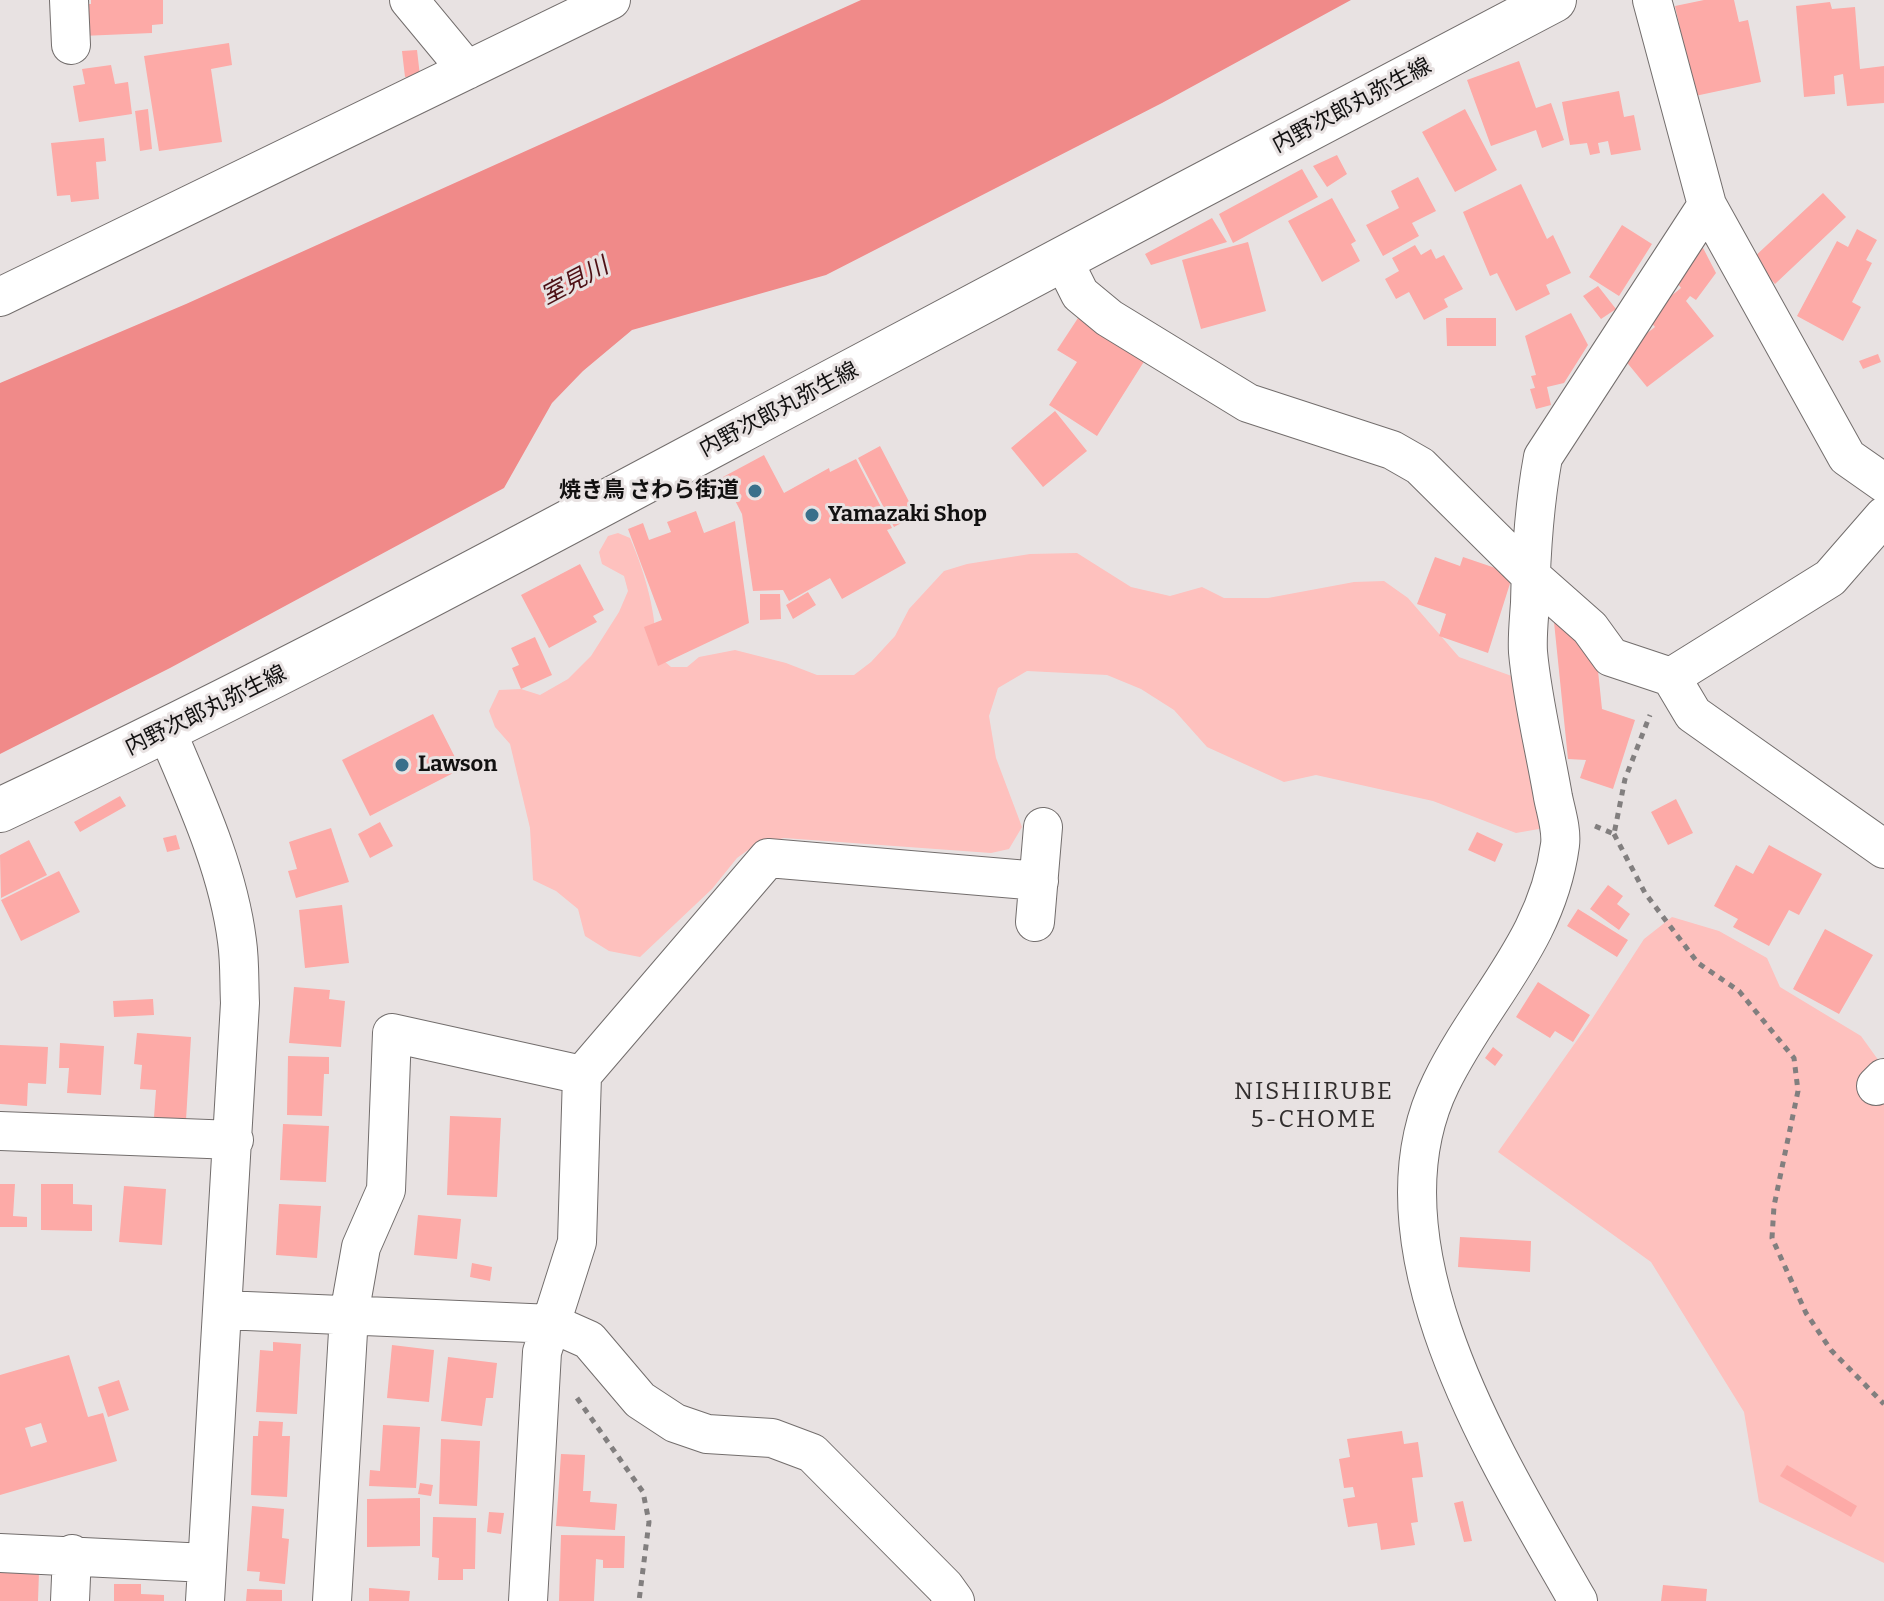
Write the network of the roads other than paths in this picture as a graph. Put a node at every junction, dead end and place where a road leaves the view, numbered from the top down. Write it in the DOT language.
graph roads {
  1 [pos="69,0"];
  2 [pos="409,0"];
  3 [pos="611,0"];
  4 [pos="1554,0"];
  5 [pos="1652,0"];
  6 [pos="71,45"];
  7 [pos="467,70"];
  8 [pos="1707,205"];
  9 [pos="1062,258"];
  10 [pos="0,297"];
  11 [pos="1884,483"];
  12 [pos="1884,516"];
  13 [pos="1530,575"];
  14 [pos="1671,677"];
  15 [pos="167,732"];
  16 [pos="0,810"];
  17 [pos="1043,827"];
  18 [pos="1884,849"];
  19 [pos="1039,881"];
  20 [pos="1035,922"];
  21 [pos="582,1075"];
  22 [pos="0,1131"];
  23 [pos="234,1140"];
  24 [pos="223,1310"];
  25 [pos="349,1315"];
  26 [pos="553,1324"];
  27 [pos="0,1553"];
  28 [pos="72,1554"];
  29 [pos="207,1563"];
  30 [pos="70,1601"];
  31 [pos="205,1601"];
  32 [pos="332,1601"];
  33 [pos="528,1601"];
  34 [pos="955,1601"];
  35 [pos="1578,1601"];
  1 -- 6 [label="street"];
  2 -- 7 [label="street"];
  3 -- 7 [label="street"];
  4 -- 9 [label="main road, 内野次郎丸弥生線"];
  5 -- 8 [label="street"];
  7 -- 10 [label="street"];
  8 -- 11 [label="street"];
  8 -- 13 [label="street"];
  9 -- 13 [label="street"];
  9 -- 15 [label="main road, 内野次郎丸弥生線"];
  12 -- 14 [label="street"];
  13 -- 14 [label="street"];
  13 -- 35 [label="street"];
  14 -- 18 [label="street"];
  15 -- 16 [label="main road, 内野次郎丸弥生線"];
  15 -- 23 [label="street"];
  17 -- 19 [label="street"];
  19 -- 20 [label="street"];
  19 -- 21 [label="street"];
  21 -- 25 [label="street"];
  21 -- 26 [label="street"];
  22 -- 23 [label="street"];
  23 -- 24 [label="street"];
  24 -- 25 [label="street"];
  24 -- 29 [label="street"];
  25 -- 26 [label="street"];
  25 -- 32 [label="street"];
  26 -- 33 [label="street"];
  26 -- 34 [label="street"];
  27 -- 28 [label="street"];
  28 -- 29 [label="street"];
  28 -- 30 [label="street"];
  29 -- 31 [label="street"];
}
